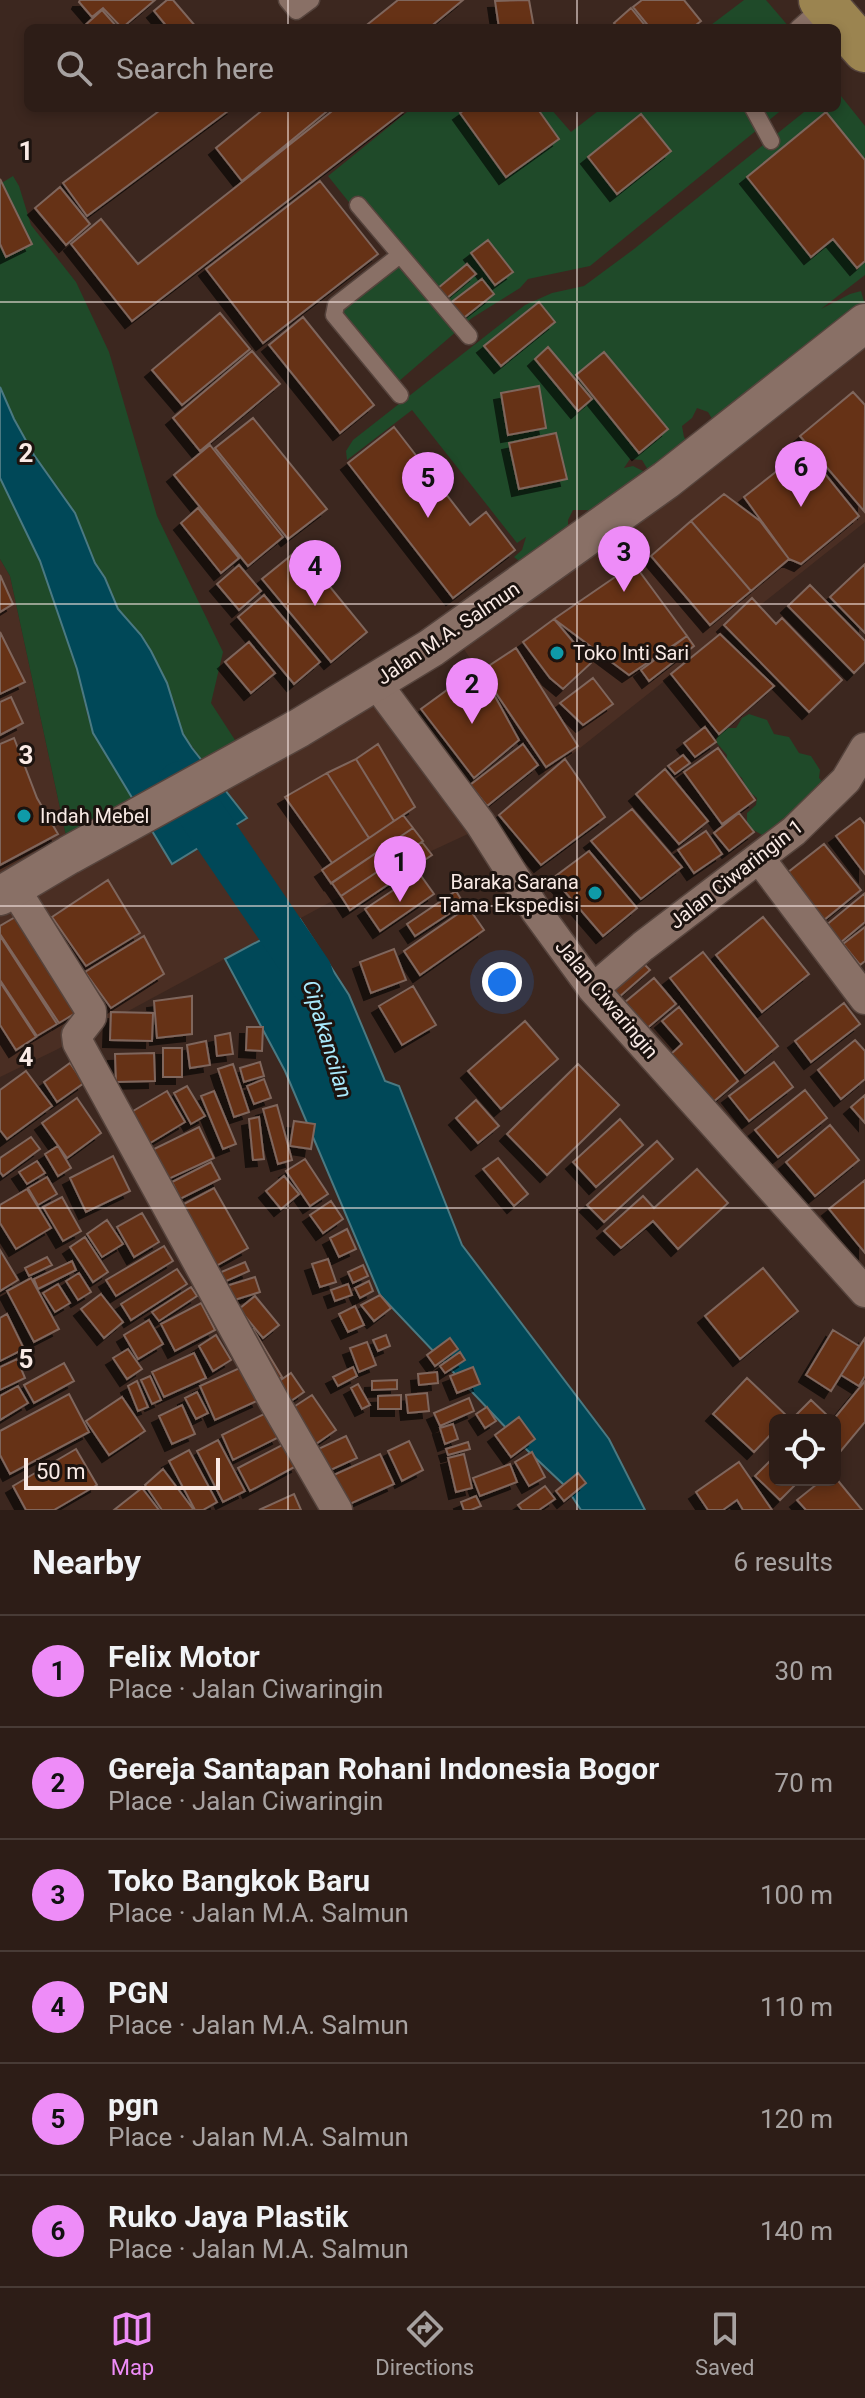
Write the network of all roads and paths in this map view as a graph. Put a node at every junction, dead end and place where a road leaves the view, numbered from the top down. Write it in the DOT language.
graph roads {
  1 [pos="287,0"];
  2 [pos="311,0"];
  3 [pos="814,11"];
  4 [pos="831,24"];
  5 [pos="841,32"];
  6 [pos="865,50"];
  7 [pos="755,112"];
  8 [pos="771,141"];
  9 [pos="358,205"];
  10 [pos="400,255"];
  11 [pos="865,323"];
  12 [pos="469,336"];
  13 [pos="400,395"];
  14 [pos="376,683"];
  15 [pos="865,748"];
  16 [pos="759,858"];
  17 [pos="7,892"];
  18 [pos="593,989"];
  19 [pos="865,999"];
  20 [pos="865,1292"];
  21 [pos="337,1510"];
  1 -- 2 [label="lane"];
  3 -- 4 [label="main road"];
  5 -- 6 [label="main road"];
  7 -- 8 [label="lane"];
  9 -- 10 [label="lane"];
  10 -- 12 [label="lane"];
  10 -- 13 [label="lane"];
  11 -- 14 [label="street, Jalan M.A. Salmun"];
  14 -- 17 [label="street, Jalan M.A. Salmun"];
  14 -- 18 [label="street, Jalan Ciwaringin"];
  15 -- 16 [label="street, Jalan Ciwaringin 1"];
  16 -- 18 [label="street, Jalan Ciwaringin 1"];
  16 -- 19 [label="street"];
  17 -- 21 [label="street"];
  18 -- 20 [label="street, Jalan Ciwaringin"];
}
